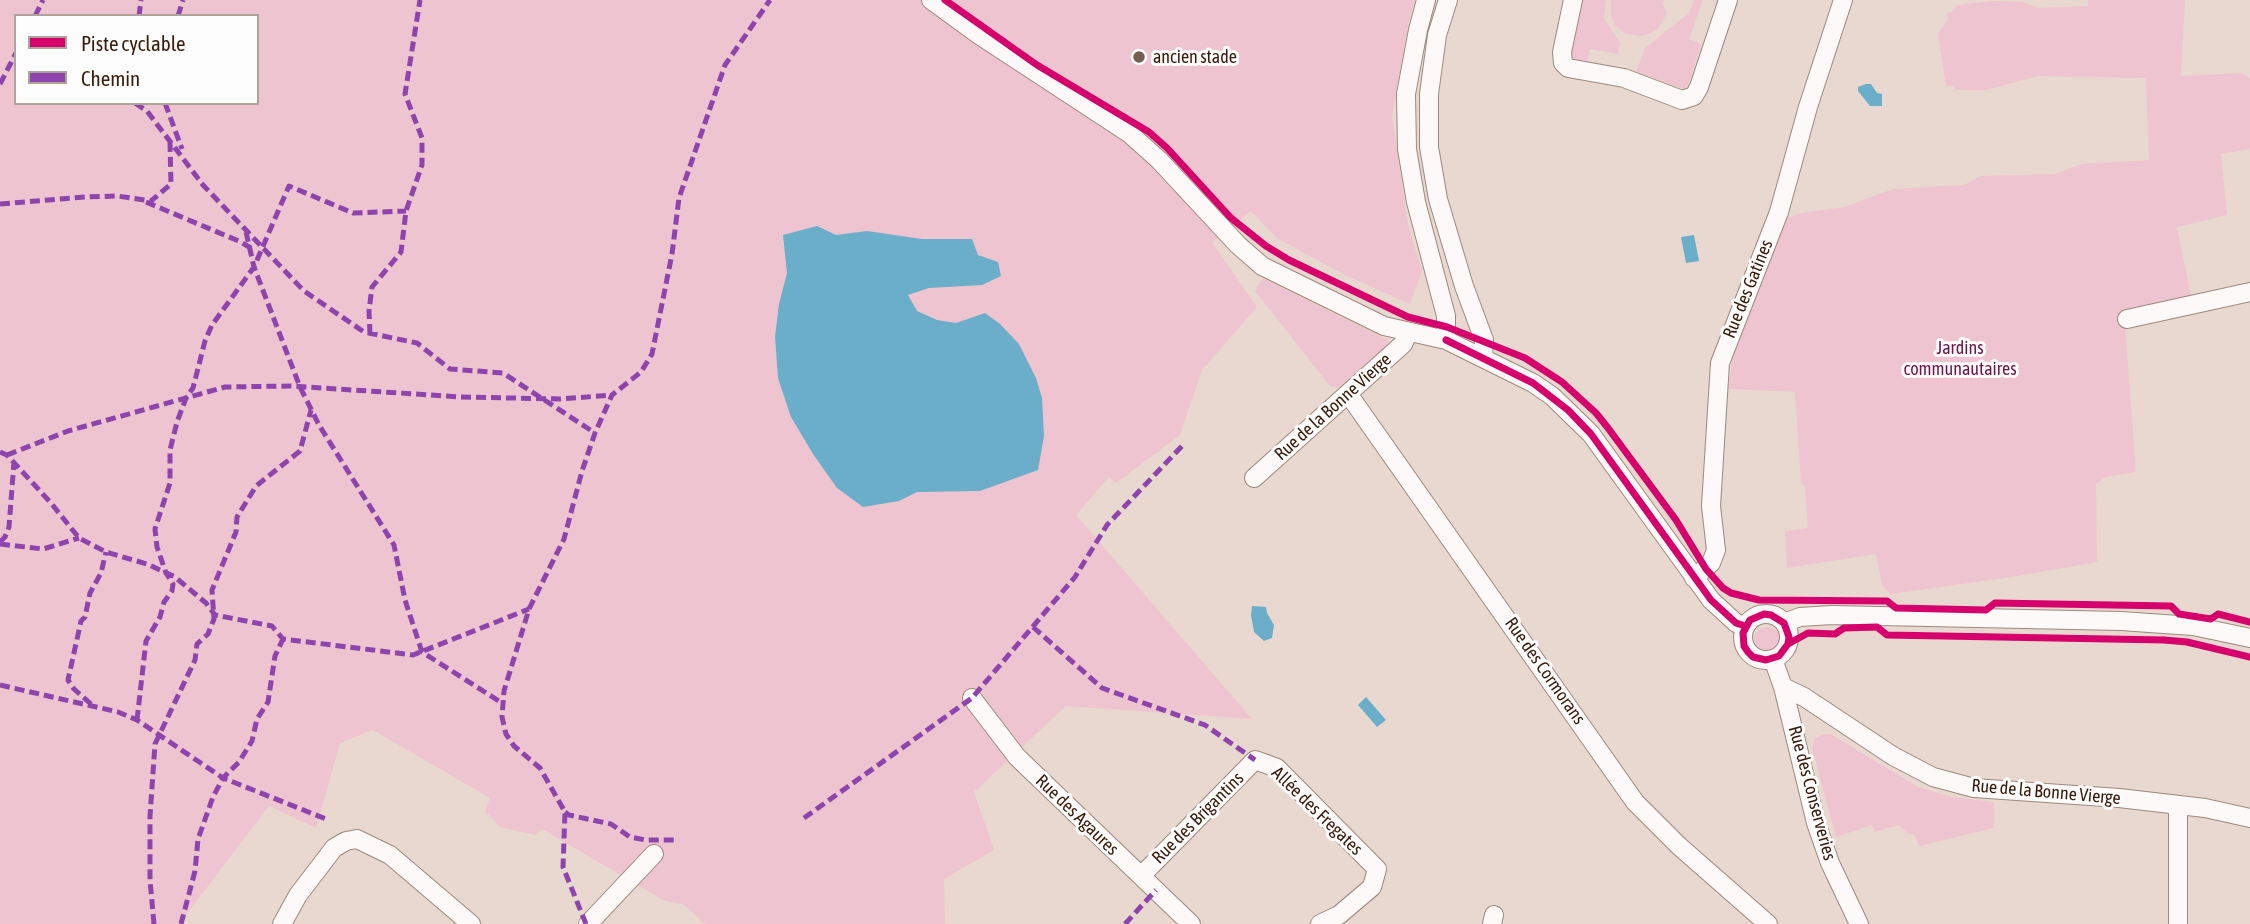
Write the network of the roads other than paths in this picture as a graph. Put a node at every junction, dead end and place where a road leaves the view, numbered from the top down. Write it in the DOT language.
graph roads {
  1 [pos="931,0"];
  2 [pos="1426,0"];
  3 [pos="1448,0"];
  4 [pos="1573,0"];
  5 [pos="1728,0"];
  6 [pos="1843,0"];
  7 [pos="2250,292"];
  8 [pos="2127,319"];
  9 [pos="1408,332"];
  10 [pos="1446,340"];
  11 [pos="1483,358"];
  12 [pos="1349,395"];
  13 [pos="1254,478"];
  14 [pos="1694,578"];
  15 [pos="1784,623"];
  16 [pos="1745,626"];
  17 [pos="2250,638"];
  18 [pos="1773,659"];
  19 [pos="1783,687"];
  20 [pos="972,698"];
  21 [pos="1255,760"];
  22 [pos="2178,805"];
  23 [pos="2250,818"];
  24 [pos="653,854"];
  25 [pos="1141,876"];
  26 [pos="1759,921"];
  27 [pos="282,924"];
  28 [pos="471,924"];
  29 [pos="588,924"];
  30 [pos="1191,924"];
  31 [pos="1320,924"];
  32 [pos="1859,924"];
  33 [pos="2178,924"];
  1 -- 9 [label="street"];
  2 -- 10 [label="street"];
  3 -- 11 [label="street"];
  4 -- 5 [label="street"];
  6 -- 14 [label="street, Rue des Gatines"];
  7 -- 8 [label="street"];
  9 -- 10 [label="street"];
  9 -- 12 [label="street, Rue de la Bonne Vierge"];
  10 -- 11 [label="street"];
  11 -- 14 [label="street"];
  12 -- 13 [label="street, Rue de la Bonne Vierge"];
  12 -- 26 [label="street, Rue des Cormorans"];
  14 -- 16 [label="street"];
  15 -- 16 [label="street"];
  15 -- 17 [label="street"];
  15 -- 18 [label="street"];
  16 -- 18 [label="street"];
  18 -- 19 [label="street, Rue des Conserveries"];
  19 -- 22 [label="street, Rue de la Bonne Vierge"];
  19 -- 32 [label="street, Rue des Conserveries"];
  20 -- 25 [label="street, Rue des Agaures"];
  21 -- 25 [label="street, Rue des Brigantins"];
  21 -- 31 [label="street, Allée des Fregates"];
  22 -- 23 [label="street, Rue de la Bonne Vierge"];
  22 -- 33 [label="street"];
  24 -- 29 [label="street"];
  25 -- 30 [label="street, Rue des Agaures"];
  27 -- 28 [label="street"];
}
